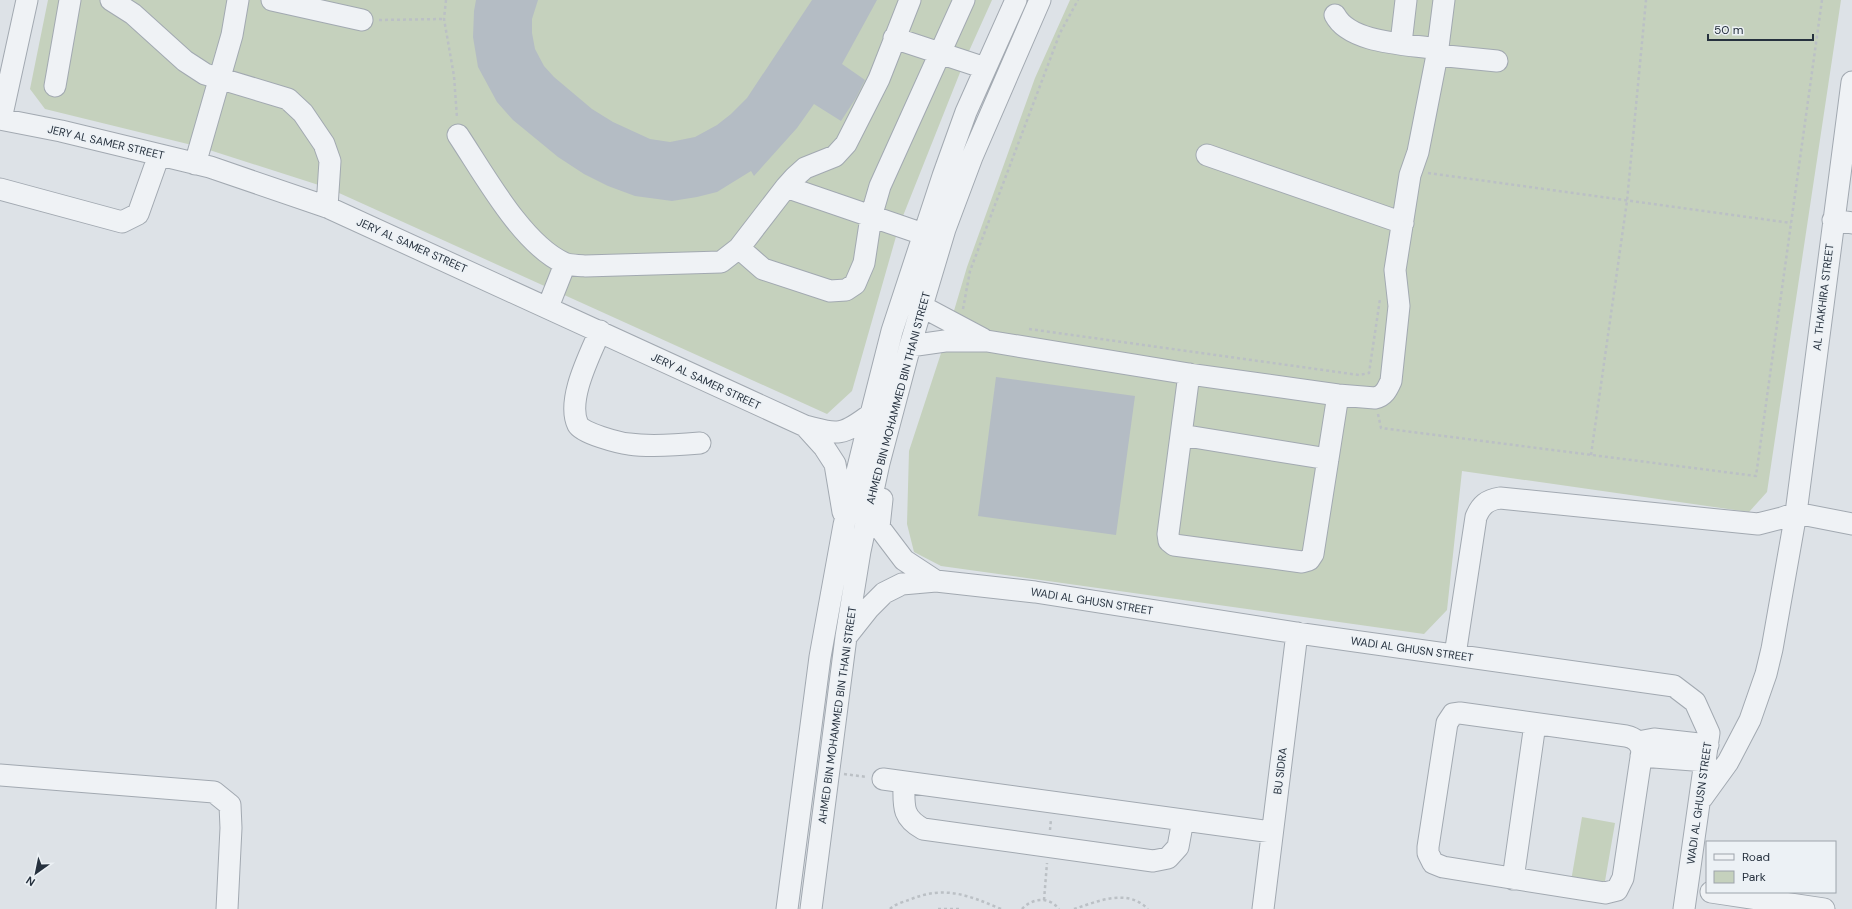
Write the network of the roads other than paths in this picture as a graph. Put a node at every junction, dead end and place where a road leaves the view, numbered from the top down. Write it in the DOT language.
graph roads {
  1 [pos="27,0"];
  2 [pos="70,0"];
  3 [pos="111,0"];
  4 [pos="238,0"];
  5 [pos="272,0"];
  6 [pos="910,0"];
  7 [pos="964,0"];
  8 [pos="1016,0"];
  9 [pos="1040,0"];
  10 [pos="1406,0"];
  11 [pos="1444,0"];
  12 [pos="1335,15"];
  13 [pos="362,20"];
  14 [pos="894,38"];
  15 [pos="1401,43"];
  16 [pos="941,52"];
  17 [pos="1437,52"];
  18 [pos="1497,62"];
  19 [pos="985,68"];
  20 [pos="220,79"];
  21 [pos="1852,82"];
  22 [pos="55,86"];
  23 [pos="1,119"];
  24 [pos="458,135"];
  25 [pos="159,155"];
  26 [pos="1207,155"];
  27 [pos="195,164"];
  28 [pos="786,187"];
  29 [pos="0,189"];
  30 [pos="327,207"];
  31 [pos="871,217"];
  32 [pos="1842,222"];
  33 [pos="1403,223"];
  34 [pos="923,234"];
  35 [pos="739,248"];
  36 [pos="565,264"];
  37 [pos="548,307"];
  38 [pos="923,307"];
  39 [pos="600,331"];
  40 [pos="987,341"];
  41 [pos="910,346"];
  42 [pos="1189,374"];
  43 [pos="1338,395"];
  44 [pos="871,414"];
  45 [pos="891,418"];
  46 [pos="804,426"];
  47 [pos="1181,436"];
  48 [pos="700,443"];
  49 [pos="1328,459"];
  50 [pos="1796,513"];
  51 [pos="846,518"];
  52 [pos="1852,524"];
  53 [pos="936,581"];
  54 [pos="1297,633"];
  55 [pos="846,637"];
  56 [pos="1455,655"];
  57 [pos="1535,724"];
  58 [pos="1639,749"];
  59 [pos="1707,753"];
  60 [pos="0,774"];
  61 [pos="883,779"];
  62 [pos="904,782"];
  63 [pos="1700,800"];
  64 [pos="1183,820"];
  65 [pos="1272,832"];
  66 [pos="1514,879"];
  67 [pos="1687,888"];
  68 [pos="1706,891"];
  69 [pos="1718,893"];
  70 [pos="227,909"];
  71 [pos="787,909"];
  72 [pos="811,909"];
  73 [pos="1263,909"];
  74 [pos="1684,909"];
  75 [pos="1824,909"];
  1 -- 23 [label="street"];
  2 -- 22 [label="street"];
  3 -- 20 [label="street"];
  4 -- 20 [label="street"];
  5 -- 13 [label="street"];
  6 -- 14 [label="street"];
  7 -- 16 [label="street"];
  8 -- 19 [label="street, AHMED BIN MOHAMMED BIN THANI STREET"];
  9 -- 38 [label="street, AHMED BIN MOHAMMED BIN THANI STREET"];
  10 -- 15 [label="street"];
  11 -- 17 [label="street"];
  12 -- 15 [label="street"];
  14 -- 16 [label="street"];
  14 -- 28 [label="street"];
  15 -- 17 [label="street"];
  16 -- 19 [label="street"];
  16 -- 31 [label="street"];
  17 -- 18 [label="street"];
  17 -- 33 [label="street"];
  19 -- 34 [label="street, AHMED BIN MOHAMMED BIN THANI STREET"];
  20 -- 27 [label="street"];
  20 -- 30 [label="street"];
  21 -- 32 [label="street, AL THAKHIRA STREET"];
  23 -- 25 [label="street, JERY AL SAMER STREET"];
  24 -- 36 [label="street"];
  25 -- 27 [label="street, JERY AL SAMER STREET"];
  25 -- 29 [label="street"];
  26 -- 33 [label="street"];
  27 -- 30 [label="street, JERY AL SAMER STREET"];
  28 -- 31 [label="street"];
  28 -- 35 [label="street"];
  30 -- 37 [label="street, JERY AL SAMER STREET"];
  31 -- 34 [label="street"];
  31 -- 35 [label="street"];
  32 -- 50 [label="street, AL THAKHIRA STREET"];
  33 -- 43 [label="street"];
  34 -- 44 [label="street, AHMED BIN MOHAMMED BIN THANI STREET"];
  35 -- 36 [label="street"];
  36 -- 37 [label="street"];
  37 -- 39 [label="street, JERY AL SAMER STREET"];
  38 -- 40 [label="street"];
  38 -- 41 [label="street, AHMED BIN MOHAMMED BIN THANI STREET"];
  39 -- 46 [label="street, JERY AL SAMER STREET"];
  39 -- 48 [label="street"];
  40 -- 41 [label="street"];
  40 -- 42 [label="street"];
  41 -- 45 [label="street, AHMED BIN MOHAMMED BIN THANI STREET"];
  42 -- 43 [label="street"];
  42 -- 47 [label="street"];
  43 -- 49 [label="street"];
  44 -- 46 [label="street, JERY AL SAMER STREET"];
  44 -- 51 [label="street, AHMED BIN MOHAMMED BIN THANI STREET"];
  45 -- 53 [label="street, WADI AL GHUSN STREET"];
  45 -- 55 [label="street, AHMED BIN MOHAMMED BIN THANI STREET"];
  46 -- 51 [label="street, JERY AL SAMER STREET"];
  47 -- 49 [label="street"];
  47 -- 49 [label="street"];
  50 -- 52 [label="street"];
  50 -- 56 [label="street"];
  50 -- 63 [label="street, AL THAKHIRA STREET"];
  51 -- 71 [label="street, AHMED BIN MOHAMMED BIN THANI STREET"];
  53 -- 54 [label="street, WADI AL GHUSN STREET"];
  53 -- 55 [label="street, WADI AL GHUSN STREET"];
  54 -- 56 [label="street, WADI AL GHUSN STREET"];
  54 -- 65 [label="street, BU SIDRA"];
  55 -- 72 [label="street, AHMED BIN MOHAMMED BIN THANI STREET"];
  56 -- 59 [label="street, WADI AL GHUSN STREET"];
  57 -- 58 [label="street"];
  57 -- 66 [label="street"];
  57 -- 66 [label="street"];
  58 -- 59 [label="street"];
  58 -- 66 [label="street"];
  59 -- 63 [label="street, WADI AL GHUSN STREET"];
  60 -- 70 [label="street"];
  61 -- 62 [label="street"];
  62 -- 64 [label="street"];
  62 -- 64 [label="street"];
  63 -- 67 [label="street, WADI AL GHUSN STREET"];
  64 -- 65 [label="street"];
  65 -- 73 [label="street, BU SIDRA"];
  67 -- 68 [label="street"];
  67 -- 74 [label="street, WADI AL GHUSN STREET"];
  69 -- 75 [label="street"];
}
